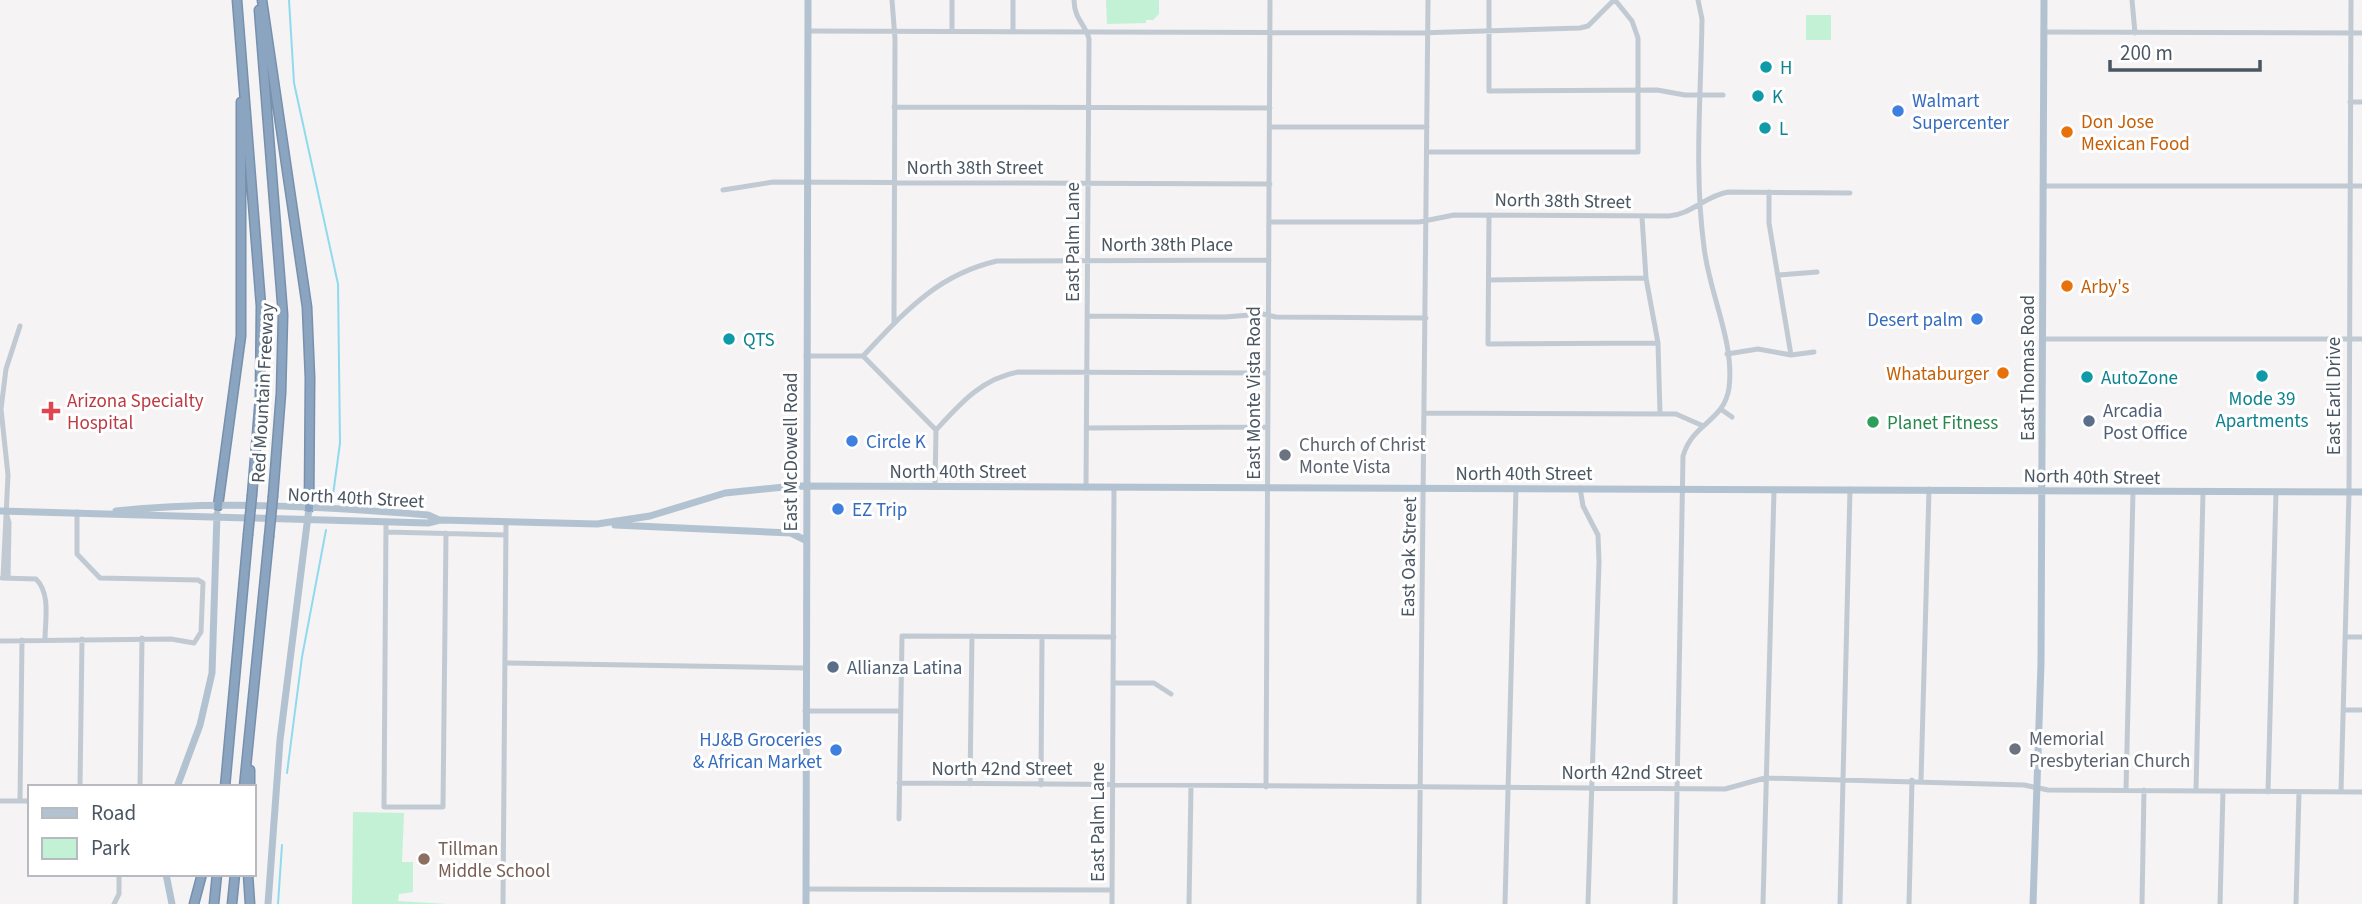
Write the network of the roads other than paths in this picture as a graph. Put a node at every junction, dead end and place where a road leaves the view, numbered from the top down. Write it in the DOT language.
graph roads {
  1 [pos="237,0"];
  2 [pos="260,0"];
  3 [pos="808,0"];
  4 [pos="892,0"];
  5 [pos="952,0"];
  6 [pos="1013,0"];
  7 [pos="1074,0"];
  8 [pos="1270,0"];
  9 [pos="1428,0"];
  10 [pos="1489,0"];
  11 [pos="1614,0"];
  12 [pos="1698,0"];
  13 [pos="2044,0"];
  14 [pos="2132,0"];
  15 [pos="2351,0"];
  16 [pos="1489,29"];
  17 [pos="808,31"];
  18 [pos="894,31"];
  19 [pos="952,31"];
  20 [pos="1013,32"];
  21 [pos="1087,32"];
  22 [pos="1270,32"];
  23 [pos="1427,32"];
  24 [pos="2044,32"];
  25 [pos="2135,33"];
  26 [pos="2350,33"];
  27 [pos="2362,33"];
  28 [pos="243,68"];
  29 [pos="1639,90"];
  30 [pos="1701,95"];
  31 [pos="1723,95"];
  32 [pos="2350,102"];
  33 [pos="2362,102"];
  34 [pos="894,107"];
  35 [pos="1088,107"];
  36 [pos="1270,108"];
  37 [pos="1270,127"];
  38 [pos="1427,127"];
  39 [pos="1427,152"];
  40 [pos="807,182"];
  41 [pos="894,182"];
  42 [pos="1088,183"];
  43 [pos="1270,184"];
  44 [pos="2043,186"];
  45 [pos="2350,186"];
  46 [pos="2362,186"];
  47 [pos="723,190"];
  48 [pos="1769,192"];
  49 [pos="1850,193"];
  50 [pos="1701,203"];
  51 [pos="1489,215"];
  52 [pos="1642,217"];
  53 [pos="1426,221"];
  54 [pos="1269,222"];
  55 [pos="1087,259"];
  56 [pos="1269,260"];
  57 [pos="1817,272"];
  58 [pos="1779,275"];
  59 [pos="1646,278"];
  60 [pos="1489,280"];
  61 [pos="1269,315"];
  62 [pos="1087,316"];
  63 [pos="1426,317"];
  64 [pos="894,324"];
  65 [pos="20,326"];
  66 [pos="2043,339"];
  67 [pos="2362,339"];
  68 [pos="2348,340"];
  69 [pos="1658,343"];
  70 [pos="1814,352"];
  71 [pos="1727,354"];
  72 [pos="1791,355"];
  73 [pos="806,356"];
  74 [pos="863,356"];
  75 [pos="1087,372"];
  76 [pos="1268,373"];
  77 [pos="1722,410"];
  78 [pos="1425,413"];
  79 [pos="1660,414"];
  80 [pos="1732,417"];
  81 [pos="1701,425"];
  82 [pos="1268,427"];
  83 [pos="1087,428"];
  84 [pos="936,430"];
  85 [pos="805,486"];
  86 [pos="935,487"];
  87 [pos="1086,488"];
  88 [pos="1114,488"];
  89 [pos="1268,488"];
  90 [pos="1424,488"];
  91 [pos="1516,488"];
  92 [pos="1580,488"];
  93 [pos="1682,489"];
  94 [pos="1850,489"];
  95 [pos="1928,489"];
  96 [pos="1774,490"];
  97 [pos="2042,491"];
  98 [pos="2133,492"];
  99 [pos="2203,492"];
  100 [pos="2276,492"];
  101 [pos="2362,492"];
  102 [pos="2349,493"];
  103 [pos="218,506"];
  104 [pos="309,508"];
  105 [pos="3,511"];
  106 [pos="77,512"];
  107 [pos="103,513"];
  108 [pos="217,518"];
  109 [pos="440,520"];
  110 [pos="307,521"];
  111 [pos="386,522"];
  112 [pos="506,522"];
  113 [pos="597,524"];
  114 [pos="386,532"];
  115 [pos="446,533"];
  116 [pos="506,535"];
  117 [pos="805,540"];
  118 [pos="4,578"];
  119 [pos="972,636"];
  120 [pos="1042,637"];
  121 [pos="1114,637"];
  122 [pos="2346,637"];
  123 [pos="2362,637"];
  124 [pos="142,638"];
  125 [pos="82,639"];
  126 [pos="22,640"];
  127 [pos="44,640"];
  128 [pos="0,641"];
  129 [pos="505,663"];
  130 [pos="805,668"];
  131 [pos="1113,683"];
  132 [pos="1171,694"];
  133 [pos="232,698"];
  134 [pos="899,710"];
  135 [pos="2344,710"];
  136 [pos="2362,710"];
  137 [pos="805,711"];
  138 [pos="250,735"];
  139 [pos="1765,778"];
  140 [pos="1844,778"];
  141 [pos="1912,780"];
  142 [pos="1922,781"];
  143 [pos="899,783"];
  144 [pos="970,784"];
  145 [pos="80,785"];
  146 [pos="140,785"];
  147 [pos="177,785"];
  148 [pos="219,785"];
  149 [pos="225,785"];
  150 [pos="244,785"];
  151 [pos="250,785"];
  152 [pos="1041,785"];
  153 [pos="1112,785"];
  154 [pos="1191,786"];
  155 [pos="1266,787"];
  156 [pos="1510,787"];
  157 [pos="1420,788"];
  158 [pos="1593,788"];
  159 [pos="2037,788"];
  160 [pos="1675,789"];
  161 [pos="2126,790"];
  162 [pos="2144,790"];
  163 [pos="2196,791"];
  164 [pos="2222,791"];
  165 [pos="2268,792"];
  166 [pos="2300,792"];
  167 [pos="2341,792"];
  168 [pos="2362,792"];
  169 [pos="0,801"];
  170 [pos="20,801"];
  171 [pos="28,801"];
  172 [pos="899,819"];
  173 [pos="119,876"];
  174 [pos="166,876"];
  175 [pos="201,876"];
  176 [pos="217,876"];
  177 [pos="235,876"];
  178 [pos="248,876"];
  179 [pos="806,889"];
  180 [pos="1112,890"];
  181 [pos="114,904"];
  182 [pos="172,904"];
  183 [pos="194,904"];
  184 [pos="214,904"];
  185 [pos="232,904"];
  186 [pos="250,904"];
  187 [pos="268,904"];
  188 [pos="503,904"];
  189 [pos="806,904"];
  190 [pos="1112,904"];
  191 [pos="1189,904"];
  192 [pos="1419,904"];
  193 [pos="1505,904"];
  194 [pos="1588,904"];
  195 [pos="1675,904"];
  196 [pos="1763,904"];
  197 [pos="1840,904"];
  198 [pos="1909,904"];
  199 [pos="2033,904"];
  200 [pos="2142,904"];
  201 [pos="2220,904"];
  202 [pos="2296,904"];
  1 -- 28 [label="highway, Red Mountain Freeway"];
  2 -- 104 [label="highway"];
  2 -- 138 [label="highway, Red Mountain Freeway, bridge"];
  3 -- 17 [label="main road, East McDowell Road"];
  4 -- 18 [label="street"];
  5 -- 19 [label="street"];
  6 -- 20 [label="street"];
  7 -- 21 [label="street, East Palm Lane"];
  8 -- 22 [label="street, East Monte Vista Road"];
  9 -- 23 [label="street, East Oak Street"];
  10 -- 16 [label="street"];
  11 -- 16 [label="street"];
  11 -- 29 [label="street"];
  12 -- 30 [label="street"];
  13 -- 24 [label="main road, East Thomas Road"];
  14 -- 25 [label="street"];
  15 -- 26 [label="street, East Earll Drive"];
  16 -- 23 [label="street"];
  16 -- 29 [label="street"];
  17 -- 18 [label="street"];
  17 -- 40 [label="main road, East McDowell Road"];
  18 -- 19 [label="street"];
  18 -- 34 [label="street"];
  19 -- 20 [label="street"];
  20 -- 21 [label="street"];
  21 -- 22 [label="street"];
  21 -- 35 [label="street, East Palm Lane"];
  22 -- 23 [label="street"];
  22 -- 36 [label="street, East Monte Vista Road"];
  23 -- 38 [label="street, East Oak Street"];
  24 -- 25 [label="street"];
  24 -- 44 [label="main road, East Thomas Road"];
  25 -- 26 [label="street"];
  26 -- 27 [label="street"];
  26 -- 32 [label="street, East Earll Drive"];
  28 -- 103 [label="highway"];
  28 -- 133 [label="highway, Red Mountain Freeway, bridge"];
  29 -- 30 [label="street"];
  29 -- 39 [label="street"];
  30 -- 31 [label="street"];
  30 -- 50 [label="street"];
  32 -- 33 [label="street"];
  32 -- 45 [label="street, East Earll Drive"];
  34 -- 35 [label="street"];
  34 -- 41 [label="street"];
  35 -- 36 [label="street"];
  35 -- 42 [label="street, East Palm Lane"];
  36 -- 37 [label="street, East Monte Vista Road"];
  37 -- 38 [label="street"];
  37 -- 43 [label="street, East Monte Vista Road"];
  38 -- 39 [label="street, East Oak Street"];
  39 -- 53 [label="street, East Oak Street"];
  40 -- 41 [label="street, North 38th Street"];
  40 -- 47 [label="street, North 38th Street"];
  40 -- 73 [label="main road, East McDowell Road"];
  41 -- 42 [label="street, North 38th Street"];
  41 -- 64 [label="street"];
  42 -- 43 [label="street, North 38th Street"];
  42 -- 55 [label="street, East Palm Lane"];
  43 -- 54 [label="street, East Monte Vista Road"];
  44 -- 45 [label="street"];
  44 -- 66 [label="main road, East Thomas Road"];
  45 -- 46 [label="street"];
  45 -- 68 [label="street, East Earll Drive"];
  48 -- 49 [label="street, North 38th Street"];
  48 -- 50 [label="street, North 38th Street"];
  48 -- 58 [label="street"];
  50 -- 52 [label="street, North 38th Street"];
  50 -- 71 [label="street"];
  51 -- 52 [label="street, North 38th Street"];
  51 -- 53 [label="street, North 38th Street"];
  51 -- 60 [label="street"];
  52 -- 59 [label="street"];
  53 -- 54 [label="street, North 38th Street"];
  53 -- 63 [label="street, East Oak Street"];
  54 -- 56 [label="street, East Monte Vista Road"];
  55 -- 56 [label="street, North 38th Place"];
  55 -- 62 [label="street, East Palm Lane"];
  55 -- 64 [label="street, North 38th Place"];
  56 -- 61 [label="street, East Monte Vista Road"];
  57 -- 58 [label="street"];
  58 -- 72 [label="street"];
  59 -- 60 [label="street"];
  59 -- 69 [label="street"];
  60 -- 69 [label="street"];
  61 -- 62 [label="street"];
  61 -- 63 [label="street"];
  61 -- 76 [label="street, East Monte Vista Road"];
  62 -- 75 [label="street, East Palm Lane"];
  63 -- 78 [label="street, East Oak Street"];
  64 -- 74 [label="street, North 38th Place"];
  65 -- 105 [label="street"];
  66 -- 68 [label="street"];
  66 -- 97 [label="main road, East Thomas Road"];
  67 -- 68 [label="street"];
  68 -- 102 [label="street, East Earll Drive"];
  69 -- 79 [label="street"];
  70 -- 72 [label="street"];
  71 -- 72 [label="street"];
  71 -- 77 [label="street"];
  73 -- 74 [label="street"];
  73 -- 85 [label="main road, East McDowell Road"];
  74 -- 84 [label="street"];
  75 -- 76 [label="street"];
  75 -- 83 [label="street, East Palm Lane"];
  75 -- 84 [label="street"];
  76 -- 82 [label="street, East Monte Vista Road"];
  77 -- 80 [label="street"];
  77 -- 81 [label="street"];
  78 -- 79 [label="street"];
  78 -- 90 [label="street, East Oak Street"];
  79 -- 81 [label="street"];
  81 -- 93 [label="street"];
  82 -- 83 [label="street"];
  82 -- 89 [label="street, East Monte Vista Road"];
  83 -- 87 [label="street, East Palm Lane"];
  84 -- 86 [label="street"];
  85 -- 86 [label="main road, North 40th Street"];
  85 -- 113 [label="main road, North 40th Street"];
  85 -- 117 [label="main road, East McDowell Road"];
  86 -- 87 [label="main road, North 40th Street"];
  87 -- 88 [label="main road, North 40th Street"];
  88 -- 89 [label="main road, North 40th Street"];
  88 -- 121 [label="street, East Palm Lane"];
  89 -- 90 [label="main road, North 40th Street"];
  89 -- 155 [label="street, East Monte Vista Road"];
  90 -- 91 [label="main road, North 40th Street"];
  90 -- 157 [label="street, East Oak Street"];
  91 -- 92 [label="main road, North 40th Street"];
  91 -- 156 [label="street"];
  92 -- 93 [label="main road, North 40th Street"];
  92 -- 158 [label="street"];
  93 -- 96 [label="main road, North 40th Street"];
  93 -- 160 [label="street"];
  94 -- 95 [label="main road, North 40th Street"];
  94 -- 96 [label="main road, North 40th Street"];
  94 -- 140 [label="street"];
  95 -- 97 [label="main road, North 40th Street"];
  95 -- 142 [label="street"];
  96 -- 139 [label="street"];
  97 -- 98 [label="main road, North 40th Street"];
  97 -- 159 [label="main road, East Thomas Road"];
  98 -- 99 [label="main road, North 40th Street"];
  98 -- 161 [label="street"];
  99 -- 100 [label="main road, North 40th Street"];
  99 -- 163 [label="street"];
  100 -- 102 [label="main road, North 40th Street"];
  100 -- 165 [label="street"];
  101 -- 102 [label="main road, North 40th Street"];
  102 -- 122 [label="street, East Earll Drive"];
  103 -- 104 [label="main road, North 40th Street"];
  103 -- 107 [label="main road, North 40th Street"];
  103 -- 108 [label="main road"];
  104 -- 109 [label="main road, North 40th Street"];
  104 -- 110 [label="main road"];
  105 -- 106 [label="main road, North 40th Street"];
  105 -- 118 [label="street"];
  106 -- 107 [label="main road, North 40th Street"];
  106 -- 124 [label="street"];
  107 -- 108 [label="main road, North 40th Street"];
  108 -- 110 [label="main road, North 40th Street"];
  108 -- 147 [label="main road"];
  109 -- 111 [label="main road, North 40th Street"];
  109 -- 112 [label="main road, North 40th Street"];
  110 -- 111 [label="main road, North 40th Street"];
  110 -- 187 [label="main road"];
  111 -- 114 [label="street"];
  112 -- 113 [label="main road, North 40th Street"];
  112 -- 116 [label="street"];
  113 -- 117 [label="main road"];
  114 -- 115 [label="street"];
  114 -- 115 [label="street"];
  115 -- 116 [label="street"];
  116 -- 129 [label="street"];
  117 -- 130 [label="main road, East McDowell Road"];
  118 -- 127 [label="street"];
  119 -- 120 [label="street"];
  119 -- 134 [label="street"];
  119 -- 144 [label="street"];
  120 -- 121 [label="street"];
  120 -- 152 [label="street"];
  121 -- 131 [label="street, East Palm Lane"];
  122 -- 123 [label="street"];
  122 -- 135 [label="street, East Earll Drive"];
  124 -- 125 [label="street"];
  124 -- 146 [label="street"];
  125 -- 127 [label="street"];
  125 -- 145 [label="street"];
  126 -- 127 [label="street"];
  126 -- 128 [label="street"];
  126 -- 170 [label="street"];
  129 -- 130 [label="street"];
  129 -- 188 [label="street"];
  130 -- 137 [label="main road, East McDowell Road"];
  131 -- 132 [label="street"];
  131 -- 153 [label="street, East Palm Lane"];
  133 -- 148 [label="highway"];
  133 -- 149 [label="highway, Red Mountain Freeway"];
  134 -- 137 [label="street"];
  134 -- 143 [label="street"];
  135 -- 136 [label="street"];
  135 -- 167 [label="street, East Earll Drive"];
  137 -- 179 [label="main road, East McDowell Road"];
  138 -- 150 [label="highway, Red Mountain Freeway"];
  138 -- 151 [label="highway"];
  139 -- 140 [label="street, North 42nd Street"];
  139 -- 160 [label="street, North 42nd Street"];
  139 -- 196 [label="street"];
  140 -- 141 [label="street, North 42nd Street"];
  140 -- 197 [label="street"];
  141 -- 142 [label="street, North 42nd Street"];
  141 -- 198 [label="street"];
  142 -- 159 [label="street, North 42nd Street"];
  143 -- 144 [label="street, North 42nd Street"];
  143 -- 172 [label="street"];
  144 -- 152 [label="street, North 42nd Street"];
  152 -- 153 [label="street, North 42nd Street"];
  153 -- 154 [label="street, North 42nd Street"];
  153 -- 180 [label="street, East Palm Lane"];
  154 -- 155 [label="street, North 42nd Street"];
  154 -- 191 [label="street"];
  155 -- 157 [label="street, North 42nd Street"];
  156 -- 157 [label="street, North 42nd Street"];
  156 -- 158 [label="street, North 42nd Street"];
  156 -- 193 [label="street"];
  157 -- 192 [label="street, East Oak Street"];
  158 -- 160 [label="street, North 42nd Street"];
  158 -- 194 [label="street"];
  159 -- 161 [label="street, North 42nd Street"];
  159 -- 199 [label="main road, East Thomas Road"];
  160 -- 195 [label="street"];
  161 -- 162 [label="street, North 42nd Street"];
  162 -- 163 [label="street, North 42nd Street"];
  162 -- 200 [label="street"];
  163 -- 164 [label="street, North 42nd Street"];
  164 -- 165 [label="street, North 42nd Street"];
  164 -- 201 [label="street"];
  165 -- 166 [label="street, North 42nd Street"];
  166 -- 167 [label="street, North 42nd Street"];
  166 -- 202 [label="street"];
  167 -- 168 [label="street, North 42nd Street"];
  169 -- 170 [label="street"];
  170 -- 171 [label="street"];
  173 -- 181 [label="street"];
  174 -- 182 [label="main road"];
  175 -- 183 [label="highway"];
  176 -- 184 [label="highway"];
  177 -- 185 [label="highway"];
  178 -- 186 [label="highway"];
  179 -- 180 [label="street"];
  179 -- 189 [label="main road, East McDowell Road"];
  180 -- 190 [label="street, East Palm Lane"];
}
